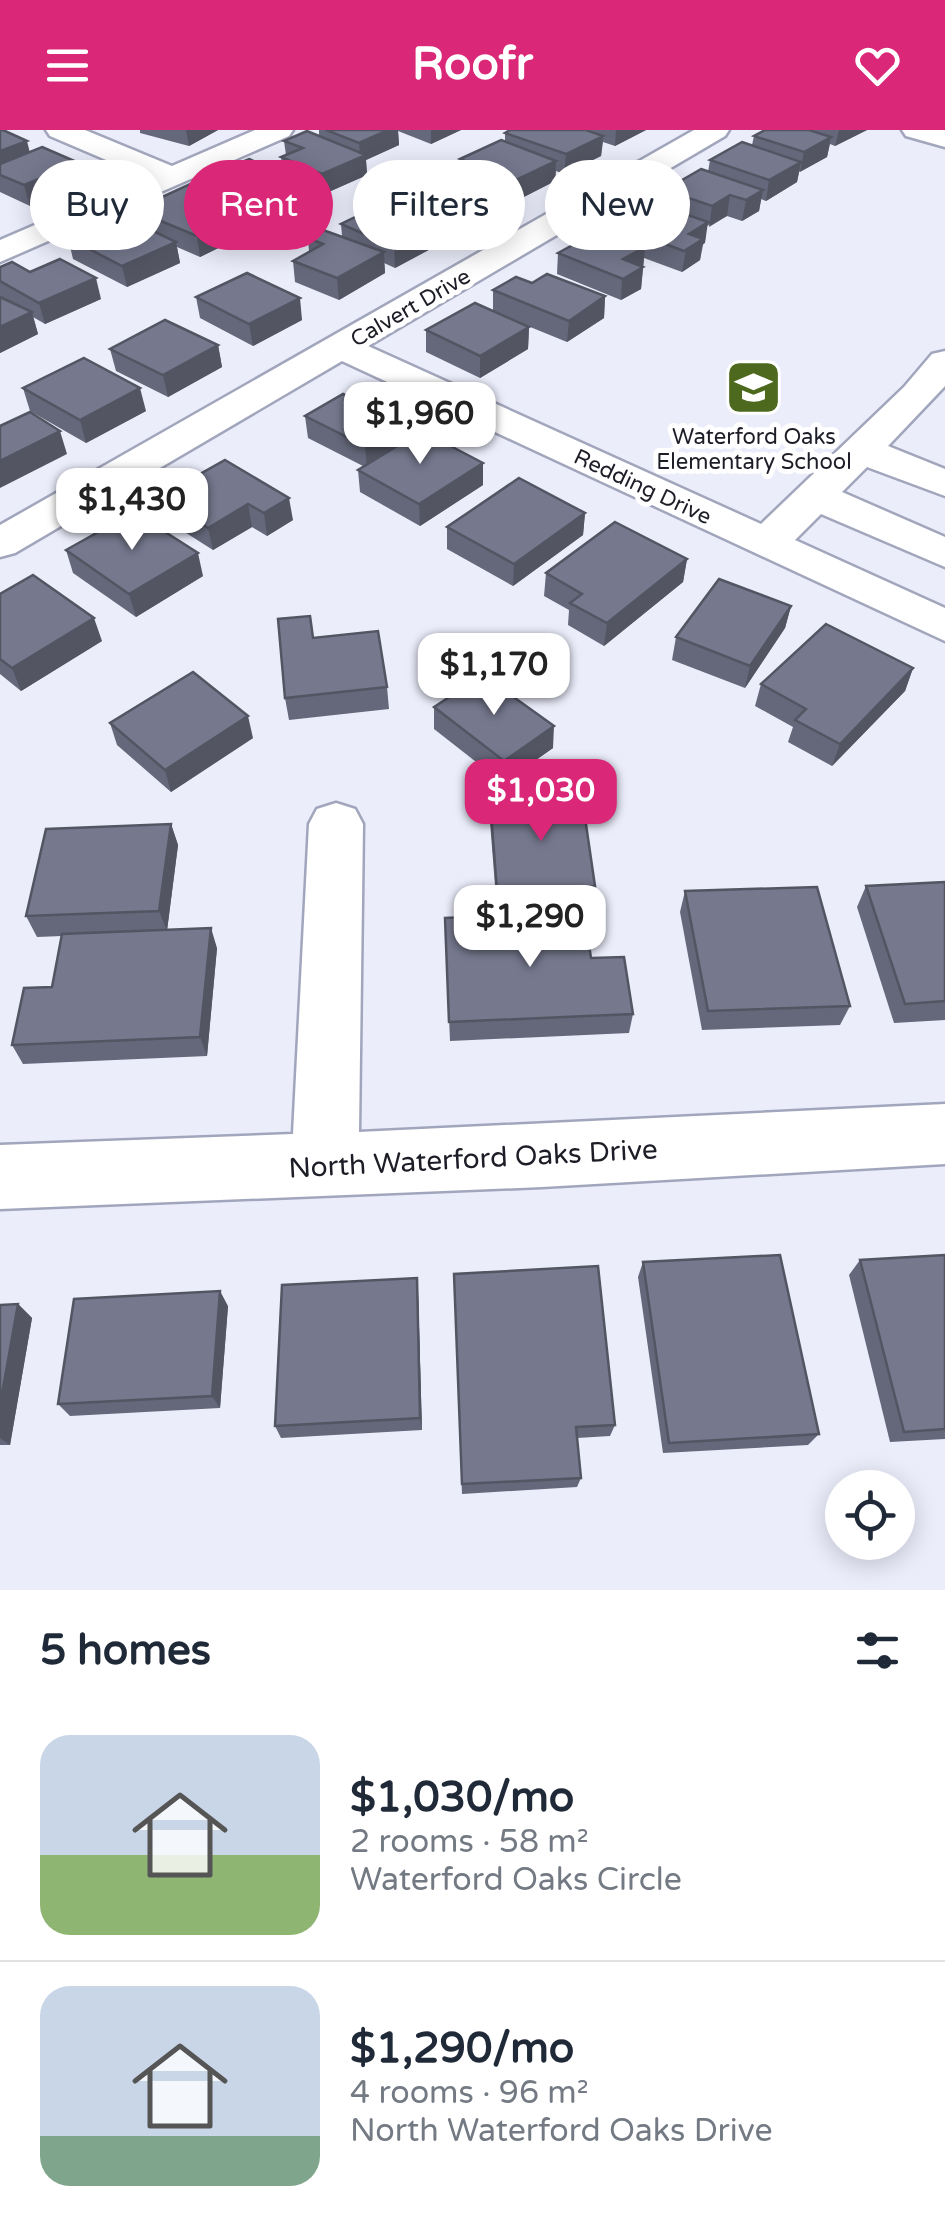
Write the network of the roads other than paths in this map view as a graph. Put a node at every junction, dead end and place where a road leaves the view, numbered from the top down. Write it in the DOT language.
graph roads {
  1 [pos="60,130"];
  2 [pos="278,130"];
  3 [pos="715,130"];
  4 [pos="916,130"];
  5 [pos="945,138"];
  6 [pos="172,177"];
  7 [pos="0,252"];
  8 [pos="341,346"];
  9 [pos="945,362"];
  10 [pos="862,450"];
  11 [pos="945,484"];
  12 [pos="816,496"];
  13 [pos="0,543"];
  14 [pos="767,543"];
  15 [pos="945,553"];
  16 [pos="945,626"];
  17 [pos="336,824"];
  18 [pos="945,1134"];
  19 [pos="325,1164"];
  20 [pos="0,1177"];
  1 -- 6 [label="street"];
  2 -- 6 [label="street"];
  3 -- 8 [label="street, Calvert Drive"];
  4 -- 5 [label="street"];
  6 -- 7 [label="street"];
  8 -- 13 [label="street, Calvert Drive"];
  8 -- 14 [label="street, Redding Drive"];
  9 -- 10 [label="street"];
  10 -- 11 [label="street"];
  10 -- 12 [label="street"];
  12 -- 14 [label="street"];
  12 -- 15 [label="street"];
  14 -- 16 [label="street, Redding Drive"];
  17 -- 19 [label="street"];
  18 -- 19 [label="street, North Waterford Oaks Drive"];
  19 -- 20 [label="street, North Waterford Oaks Drive"];
}
